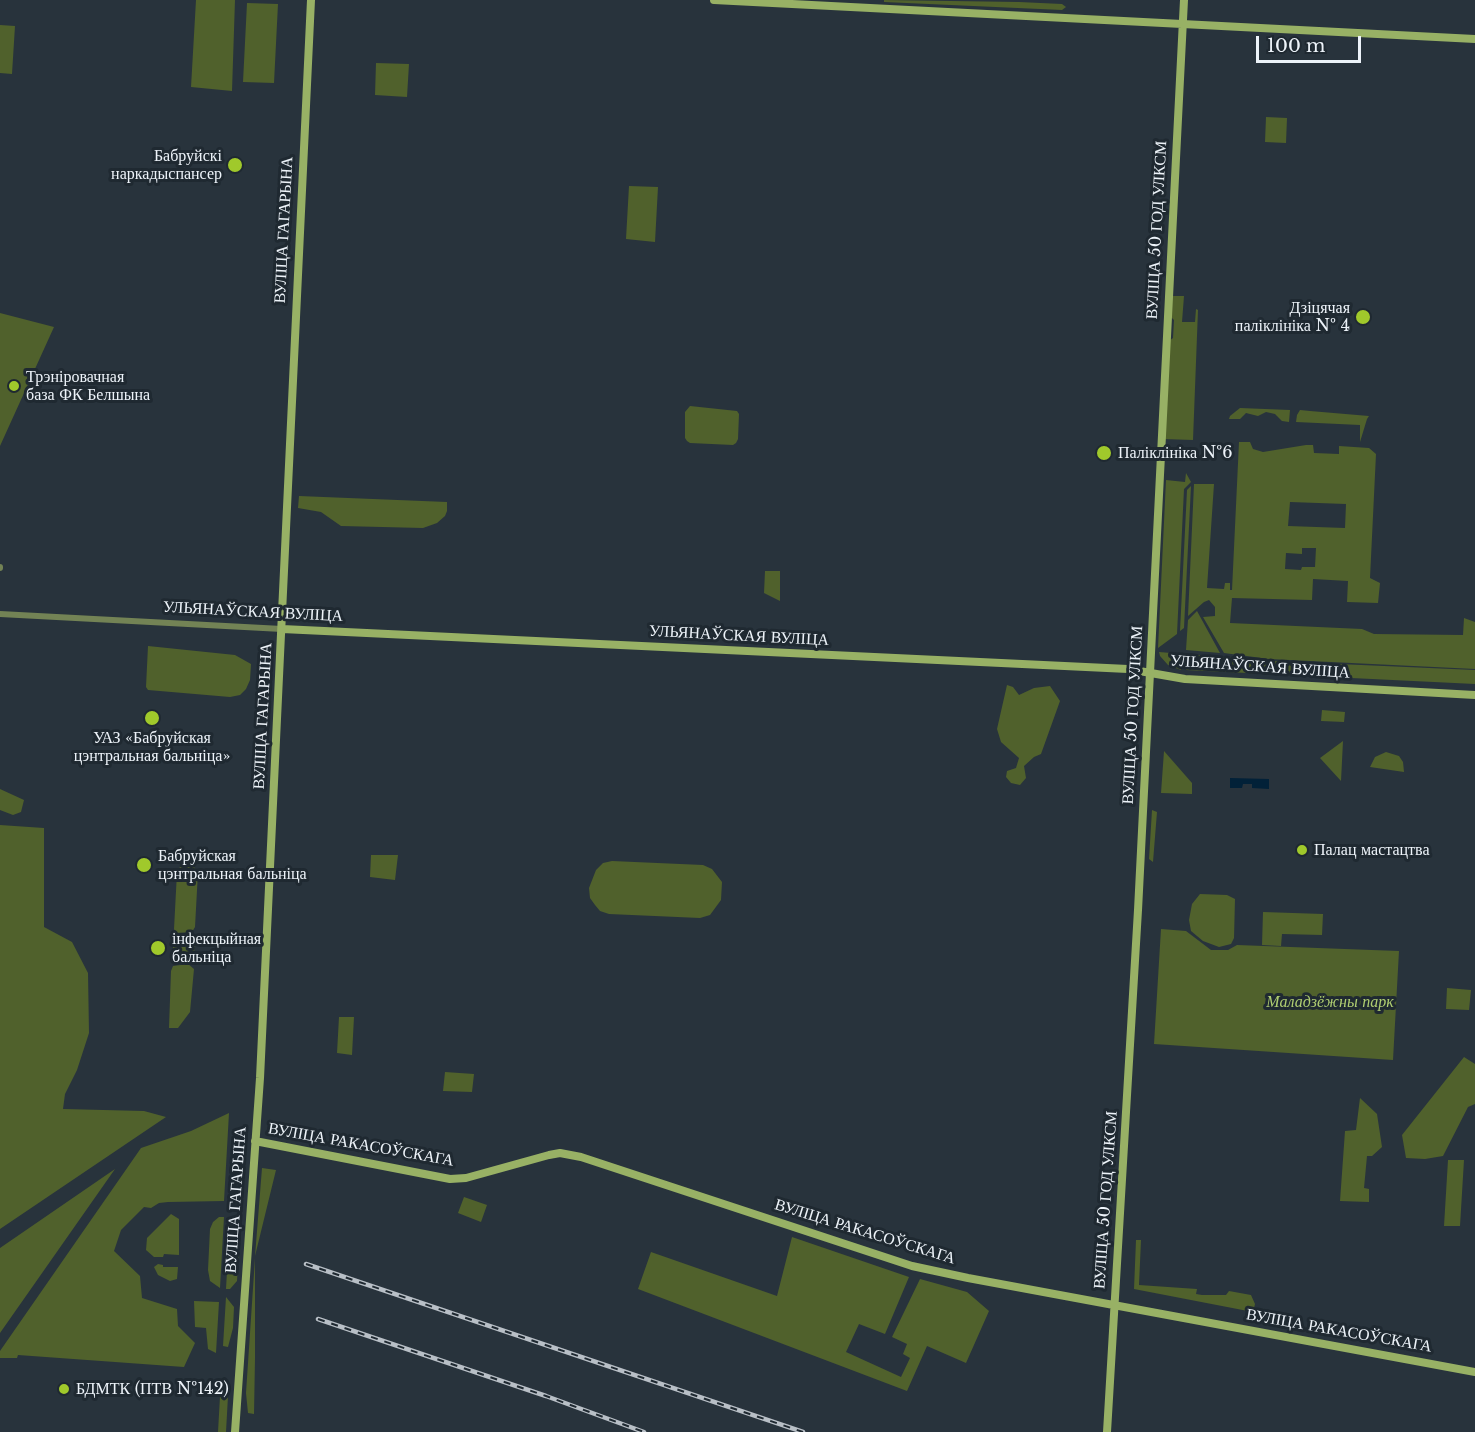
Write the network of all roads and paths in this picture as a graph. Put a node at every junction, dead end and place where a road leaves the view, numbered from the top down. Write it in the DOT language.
graph roads {
  1 [pos="311,0"];
  2 [pos="714,0"];
  3 [pos="1184,0"];
  4 [pos="1182,24"];
  5 [pos="1475,39"];
  6 [pos="0,614"];
  7 [pos="282,628"];
  8 [pos="1150,674"];
  9 [pos="1475,695"];
  10 [pos="255,1141"];
  11 [pos="1114,1305"];
  12 [pos="1475,1372"];
  13 [pos="235,1432"];
  14 [pos="1107,1432"];
  1 -- 7 [label="main road, ВУЛІЦА ГАГАРЫНА"];
  2 -- 4 [label="main road"];
  3 -- 4 [label="main road, ВУЛІЦА 50 ГОД УЛКСМ"];
  4 -- 5 [label="main road"];
  4 -- 8 [label="main road, ВУЛІЦА 50 ГОД УЛКСМ"];
  6 -- 7 [label="street, УЛЬЯНАЎСКАЯ ВУЛІЦА"];
  7 -- 8 [label="main road, УЛЬЯНАЎСКАЯ ВУЛІЦА"];
  7 -- 10 [label="main road, ВУЛІЦА ГАГАРЫНА"];
  8 -- 9 [label="main road, УЛЬЯНАЎСКАЯ ВУЛІЦА"];
  8 -- 11 [label="main road, ВУЛІЦА 50 ГОД УЛКСМ"];
  10 -- 11 [label="main road, ВУЛІЦА РАКАСОЎСКАГА"];
  10 -- 13 [label="main road, ВУЛІЦА ГАГАРЫНА"];
  11 -- 12 [label="main road, ВУЛІЦА РАКАСОЎСКАГА"];
  11 -- 14 [label="main road, ВУЛІЦА 50 ГОД УЛКСМ"];
}
